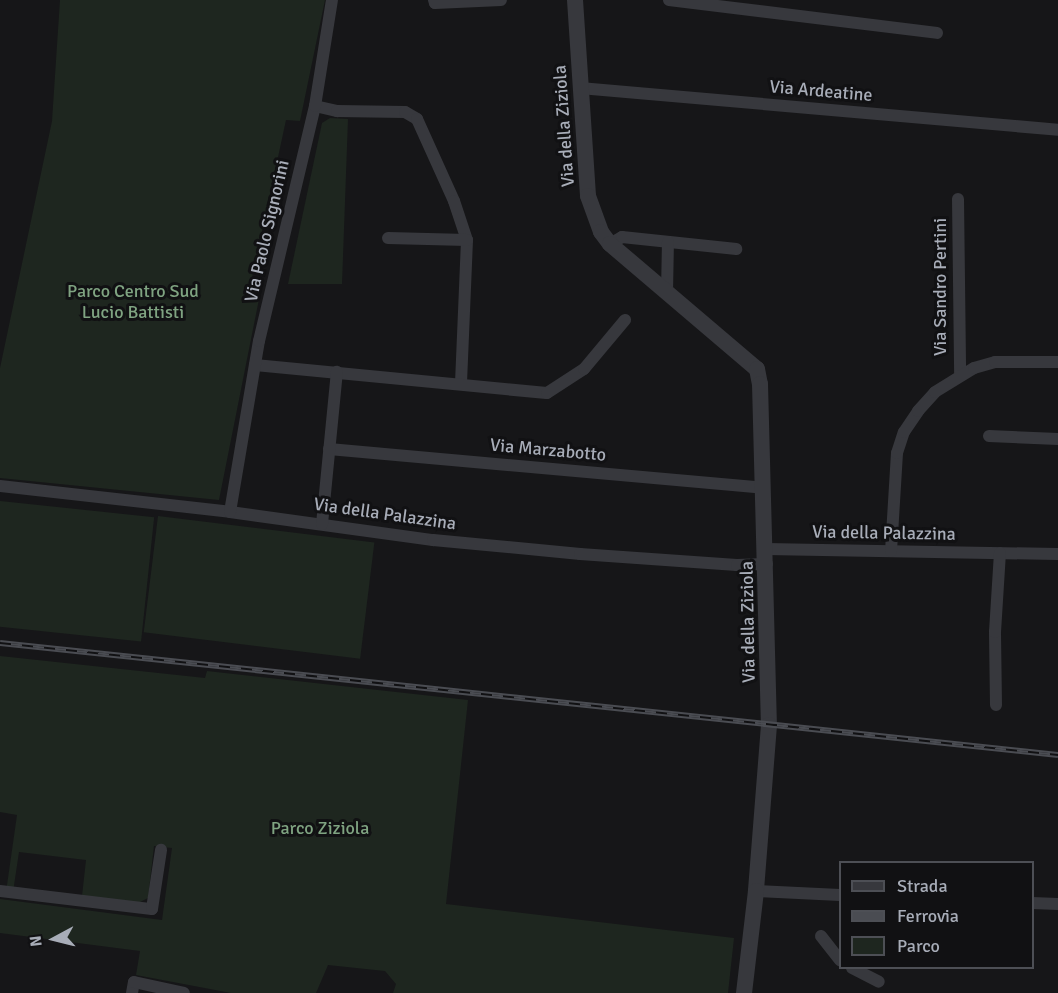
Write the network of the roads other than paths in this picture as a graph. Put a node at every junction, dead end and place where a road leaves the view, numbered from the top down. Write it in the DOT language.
graph roads {
  1 [pos="332,0"];
  2 [pos="434,0"];
  3 [pos="501,0"];
  4 [pos="575,0"];
  5 [pos="669,0"];
  6 [pos="937,33"];
  7 [pos="580,88"];
  8 [pos="315,106"];
  9 [pos="1058,130"];
  10 [pos="958,199"];
  11 [pos="388,238"];
  12 [pos="467,240"];
  13 [pos="668,242"];
  14 [pos="610,244"];
  15 [pos="736,249"];
  16 [pos="667,292"];
  17 [pos="625,320"];
  18 [pos="1058,362"];
  19 [pos="255,365"];
  20 [pos="338,372"];
  21 [pos="960,375"];
  22 [pos="461,384"];
  23 [pos="989,436"];
  24 [pos="1058,439"];
  25 [pos="329,449"];
  26 [pos="0,486"];
  27 [pos="763,488"];
  28 [pos="230,512"];
  29 [pos="322,524"];
  30 [pos="891,551"];
  31 [pos="1000,553"];
  32 [pos="1058,554"];
  33 [pos="766,557"];
  34 [pos="996,705"];
  35 [pos="161,850"];
  36 [pos="0,891"];
  37 [pos="756,891"];
  38 [pos="839,895"];
  39 [pos="1034,903"];
  40 [pos="1058,904"];
  41 [pos="820,936"];
  42 [pos="839,959"];
  43 [pos="854,969"];
  44 [pos="879,982"];
  45 [pos="133,988"];
  46 [pos="184,993"];
  47 [pos="744,993"];
  1 -- 8 [label="street, Via Paolo Signorini"];
  2 -- 3 [label="street"];
  4 -- 7 [label="street, Via della Ziziola"];
  5 -- 6 [label="street"];
  7 -- 9 [label="street, Via Ardeatine"];
  7 -- 14 [label="street, Via della Ziziola"];
  8 -- 12 [label="street"];
  8 -- 19 [label="street, Via Paolo Signorini"];
  10 -- 21 [label="street, Via Sandro Pertini"];
  11 -- 12 [label="street"];
  12 -- 22 [label="street"];
  13 -- 14 [label="street"];
  13 -- 15 [label="street"];
  13 -- 16 [label="street"];
  14 -- 16 [label="street, Via della Ziziola"];
  16 -- 27 [label="street, Via della Ziziola"];
  17 -- 22 [label="street"];
  18 -- 21 [label="street, Via Sandro Pertini"];
  19 -- 20 [label="street"];
  19 -- 28 [label="street, Via Paolo Signorini"];
  20 -- 22 [label="street"];
  20 -- 25 [label="street"];
  21 -- 30 [label="street, Via Sandro Pertini"];
  23 -- 24 [label="street"];
  25 -- 27 [label="street, Via Marzabotto"];
  25 -- 29 [label="street"];
  26 -- 28 [label="street, Via della Palazzina"];
  27 -- 33 [label="street, Via della Ziziola"];
  28 -- 29 [label="street, Via della Palazzina"];
  29 -- 33 [label="street, Via della Palazzina"];
  30 -- 31 [label="street, Via della Palazzina"];
  30 -- 33 [label="street, Via della Palazzina"];
  31 -- 32 [label="street, Via della Palazzina"];
  31 -- 34 [label="street"];
  33 -- 37 [label="street, Via della Ziziola"];
  35 -- 36 [label="street"];
  37 -- 38 [label="street"];
  37 -- 47 [label="street, Via della Ziziola"];
  39 -- 40 [label="street"];
  41 -- 42 [label="street"];
  43 -- 44 [label="street"];
  45 -- 46 [label="street"];
}
